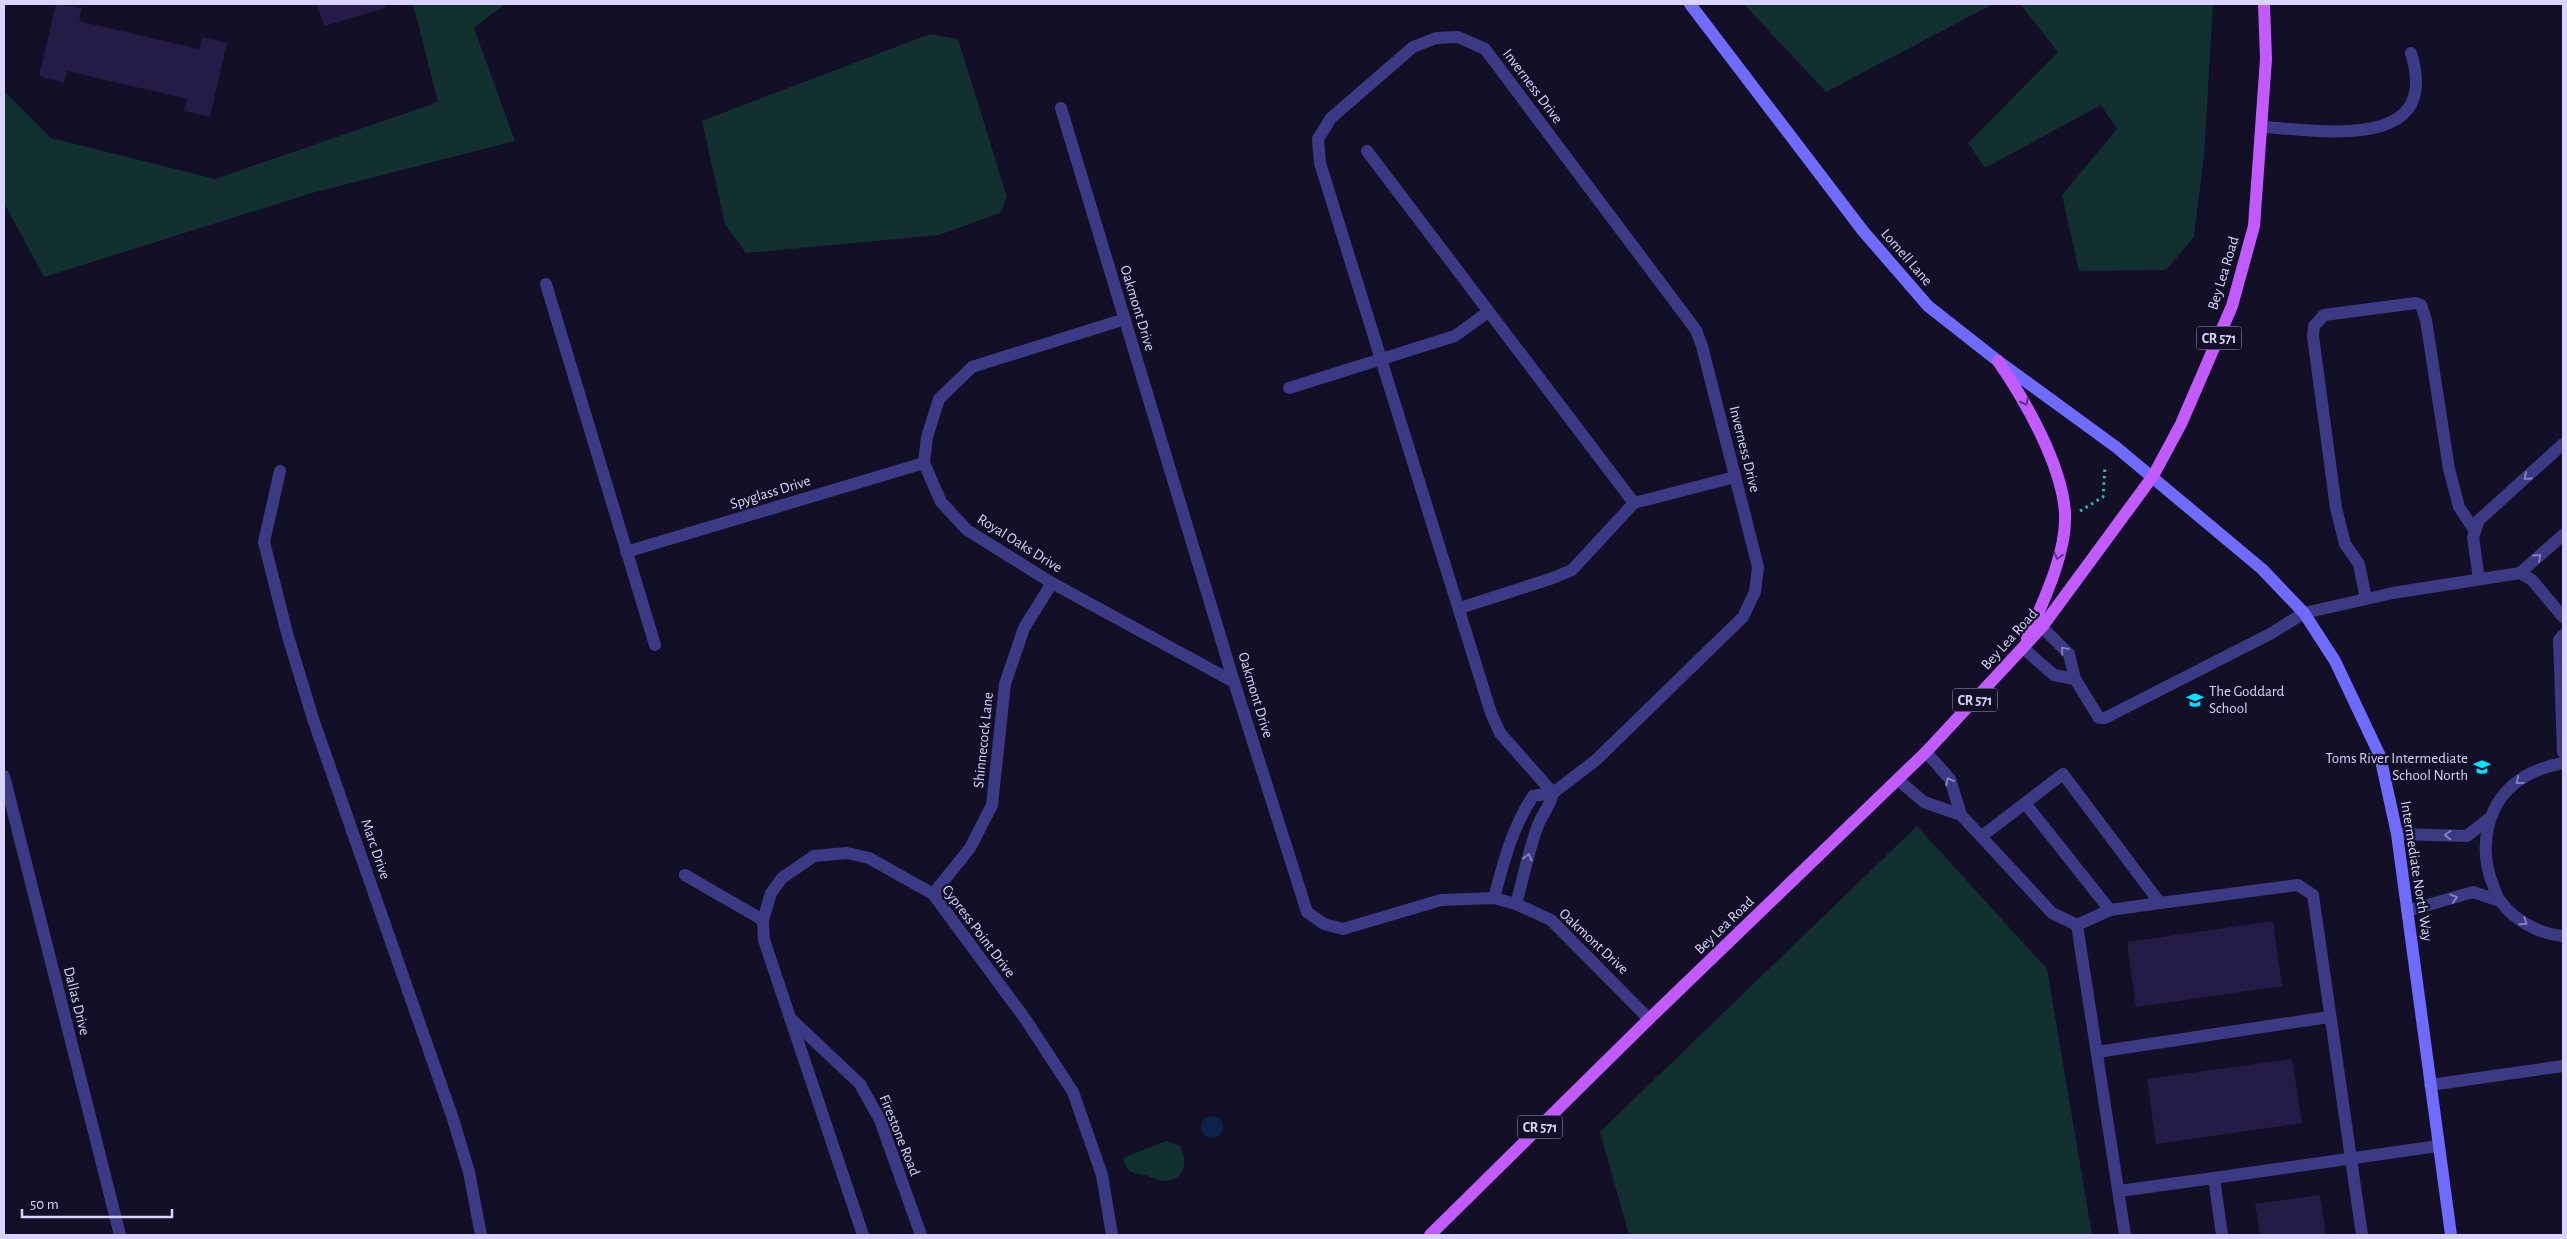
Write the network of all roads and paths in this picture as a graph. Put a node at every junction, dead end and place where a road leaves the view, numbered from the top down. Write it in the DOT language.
graph roads {
  1 [pos="1690,4"];
  2 [pos="2264,4"];
  3 [pos="2411,53"];
  4 [pos="1061,108"];
  5 [pos="2262,127"];
  6 [pos="1367,151"];
  7 [pos="546,284"];
  8 [pos="1488,312"];
  9 [pos="1125,319"];
  10 [pos="1382,359"];
  11 [pos="1998,361"];
  12 [pos="1289,388"];
  13 [pos="2563,444"];
  14 [pos="924,463"];
  15 [pos="2105,467"];
  16 [pos="280,471"];
  17 [pos="2153,476"];
  18 [pos="1734,477"];
  19 [pos="1634,502"];
  20 [pos="2075,514"];
  21 [pos="2476,531"];
  22 [pos="2563,535"];
  23 [pos="626,552"];
  24 [pos="2520,573"];
  25 [pos="2479,579"];
  26 [pos="1052,583"];
  27 [pos="2366,599"];
  28 [pos="1460,608"];
  29 [pos="2304,613"];
  30 [pos="2563,617"];
  31 [pos="2042,627"];
  32 [pos="2563,635"];
  33 [pos="655,645"];
  34 [pos="2023,648"];
  35 [pos="2075,679"];
  36 [pos="1234,682"];
  37 [pos="1926,752"];
  38 [pos="2563,752"];
  39 [pos="2563,763"];
  40 [pos="4,776"];
  41 [pos="1898,780"];
  42 [pos="1553,793"];
  43 [pos="2025,803"];
  44 [pos="1961,815"];
  45 [pos="2490,817"];
  46 [pos="2397,834"];
  47 [pos="1982,836"];
  48 [pos="685,875"];
  49 [pos="933,894"];
  50 [pos="1494,898"];
  51 [pos="2500,901"];
  52 [pos="2160,903"];
  53 [pos="1516,904"];
  54 [pos="2110,910"];
  55 [pos="2407,911"];
  56 [pos="763,920"];
  57 [pos="2077,925"];
  58 [pos="2563,936"];
  59 [pos="789,1017"];
  60 [pos="2329,1018"];
  61 [pos="1649,1019"];
  62 [pos="2097,1052"];
  63 [pos="2563,1066"];
  64 [pos="2430,1085"];
  65 [pos="2438,1146"];
  66 [pos="2351,1158"];
  67 [pos="2214,1178"];
  68 [pos="2118,1191"];
  69 [pos="120,1235"];
  70 [pos="481,1235"];
  71 [pos="863,1235"];
  72 [pos="921,1235"];
  73 [pos="1112,1235"];
  74 [pos="1430,1235"];
  75 [pos="2126,1235"];
  76 [pos="2222,1235"];
  77 [pos="2362,1235"];
  78 [pos="2451,1235"];
  1 -- 11 [label="street, Lomell Lane"];
  2 -- 5 [label="main road, Bey Lea Road / CR 571"];
  3 -- 5 [label="street"];
  4 -- 9 [label="street, Oakmont Drive"];
  5 -- 17 [label="main road, Bey Lea Road / CR 571"];
  6 -- 8 [label="street"];
  7 -- 23 [label="street"];
  8 -- 10 [label="street"];
  8 -- 19 [label="street"];
  9 -- 14 [label="street"];
  9 -- 36 [label="street, Oakmont Drive"];
  10 -- 12 [label="street"];
  10 -- 18 [label="street, Inverness Drive"];
  10 -- 28 [label="street, Inverness Drive"];
  11 -- 17 [label="street, Lomell Lane"];
  11 -- 34 [label="main road, one-way"];
  13 -- 21 [label="street, one-way"];
  14 -- 23 [label="street, Spyglass Drive"];
  14 -- 26 [label="street, Royal Oaks Drive"];
  15 -- 20 [label="path"];
  16 -- 70 [label="street, Marc Drive"];
  17 -- 29 [label="street, Intermediate North Way"];
  17 -- 31 [label="main road, Bey Lea Road / CR 571"];
  18 -- 19 [label="street"];
  18 -- 42 [label="street, Inverness Drive"];
  19 -- 28 [label="street"];
  21 -- 25 [label="street"];
  21 -- 27 [label="street"];
  24 -- 22 [label="street, one-way"];
  23 -- 33 [label="street"];
  24 -- 25 [label="street"];
  24 -- 30 [label="street"];
  25 -- 27 [label="street"];
  26 -- 36 [label="street, Royal Oaks Drive"];
  26 -- 49 [label="street, Shinnecock Lane"];
  27 -- 29 [label="street"];
  28 -- 42 [label="street, Inverness Drive"];
  29 -- 35 [label="street"];
  29 -- 46 [label="street, Intermediate North Way"];
  31 -- 34 [label="main road, Bey Lea Road / CR 571"];
  35 -- 31 [label="street, one-way"];
  32 -- 38 [label="street"];
  34 -- 35 [label="street"];
  34 -- 37 [label="main road, Bey Lea Road / CR 571"];
  36 -- 50 [label="street, Oakmont Drive"];
  37 -- 41 [label="main road, Bey Lea Road / CR 571"];
  44 -- 37 [label="street, one-way"];
  39 -- 45 [label="street, one-way"];
  40 -- 69 [label="street, Dallas Drive"];
  41 -- 44 [label="street"];
  41 -- 61 [label="main road, Bey Lea Road / CR 571"];
  42 -- 50 [label="street, Inverness Drive"];
  53 -- 42 [label="street, one-way"];
  43 -- 47 [label="street"];
  43 -- 52 [label="street"];
  43 -- 54 [label="street"];
  44 -- 47 [label="street"];
  45 -- 46 [label="street, one-way"];
  45 -- 51 [label="street"];
  46 -- 55 [label="street, Intermediate North Way"];
  47 -- 57 [label="street"];
  48 -- 56 [label="street"];
  49 -- 56 [label="street, Cypress Point Drive"];
  49 -- 73 [label="street, Cypress Point Drive"];
  50 -- 53 [label="street, Oakmont Drive"];
  55 -- 51 [label="street, one-way"];
  51 -- 58 [label="street, one-way"];
  52 -- 54 [label="street"];
  52 -- 60 [label="street"];
  53 -- 61 [label="street, Oakmont Drive"];
  54 -- 57 [label="street"];
  55 -- 64 [label="street, Intermediate North Way"];
  56 -- 59 [label="street, Cypress Point Drive"];
  57 -- 62 [label="street"];
  59 -- 71 [label="street, Cypress Point Drive"];
  59 -- 72 [label="street, Firestone Road"];
  60 -- 62 [label="street"];
  60 -- 66 [label="street"];
  61 -- 74 [label="main road, Bey Lea Road / CR 571"];
  62 -- 68 [label="street"];
  63 -- 64 [label="street"];
  64 -- 65 [label="street, Intermediate North Way"];
  65 -- 66 [label="street"];
  65 -- 78 [label="street, Intermediate North Way"];
  66 -- 67 [label="street"];
  66 -- 77 [label="street"];
  67 -- 68 [label="street"];
  67 -- 76 [label="street"];
  68 -- 75 [label="street"];
}
